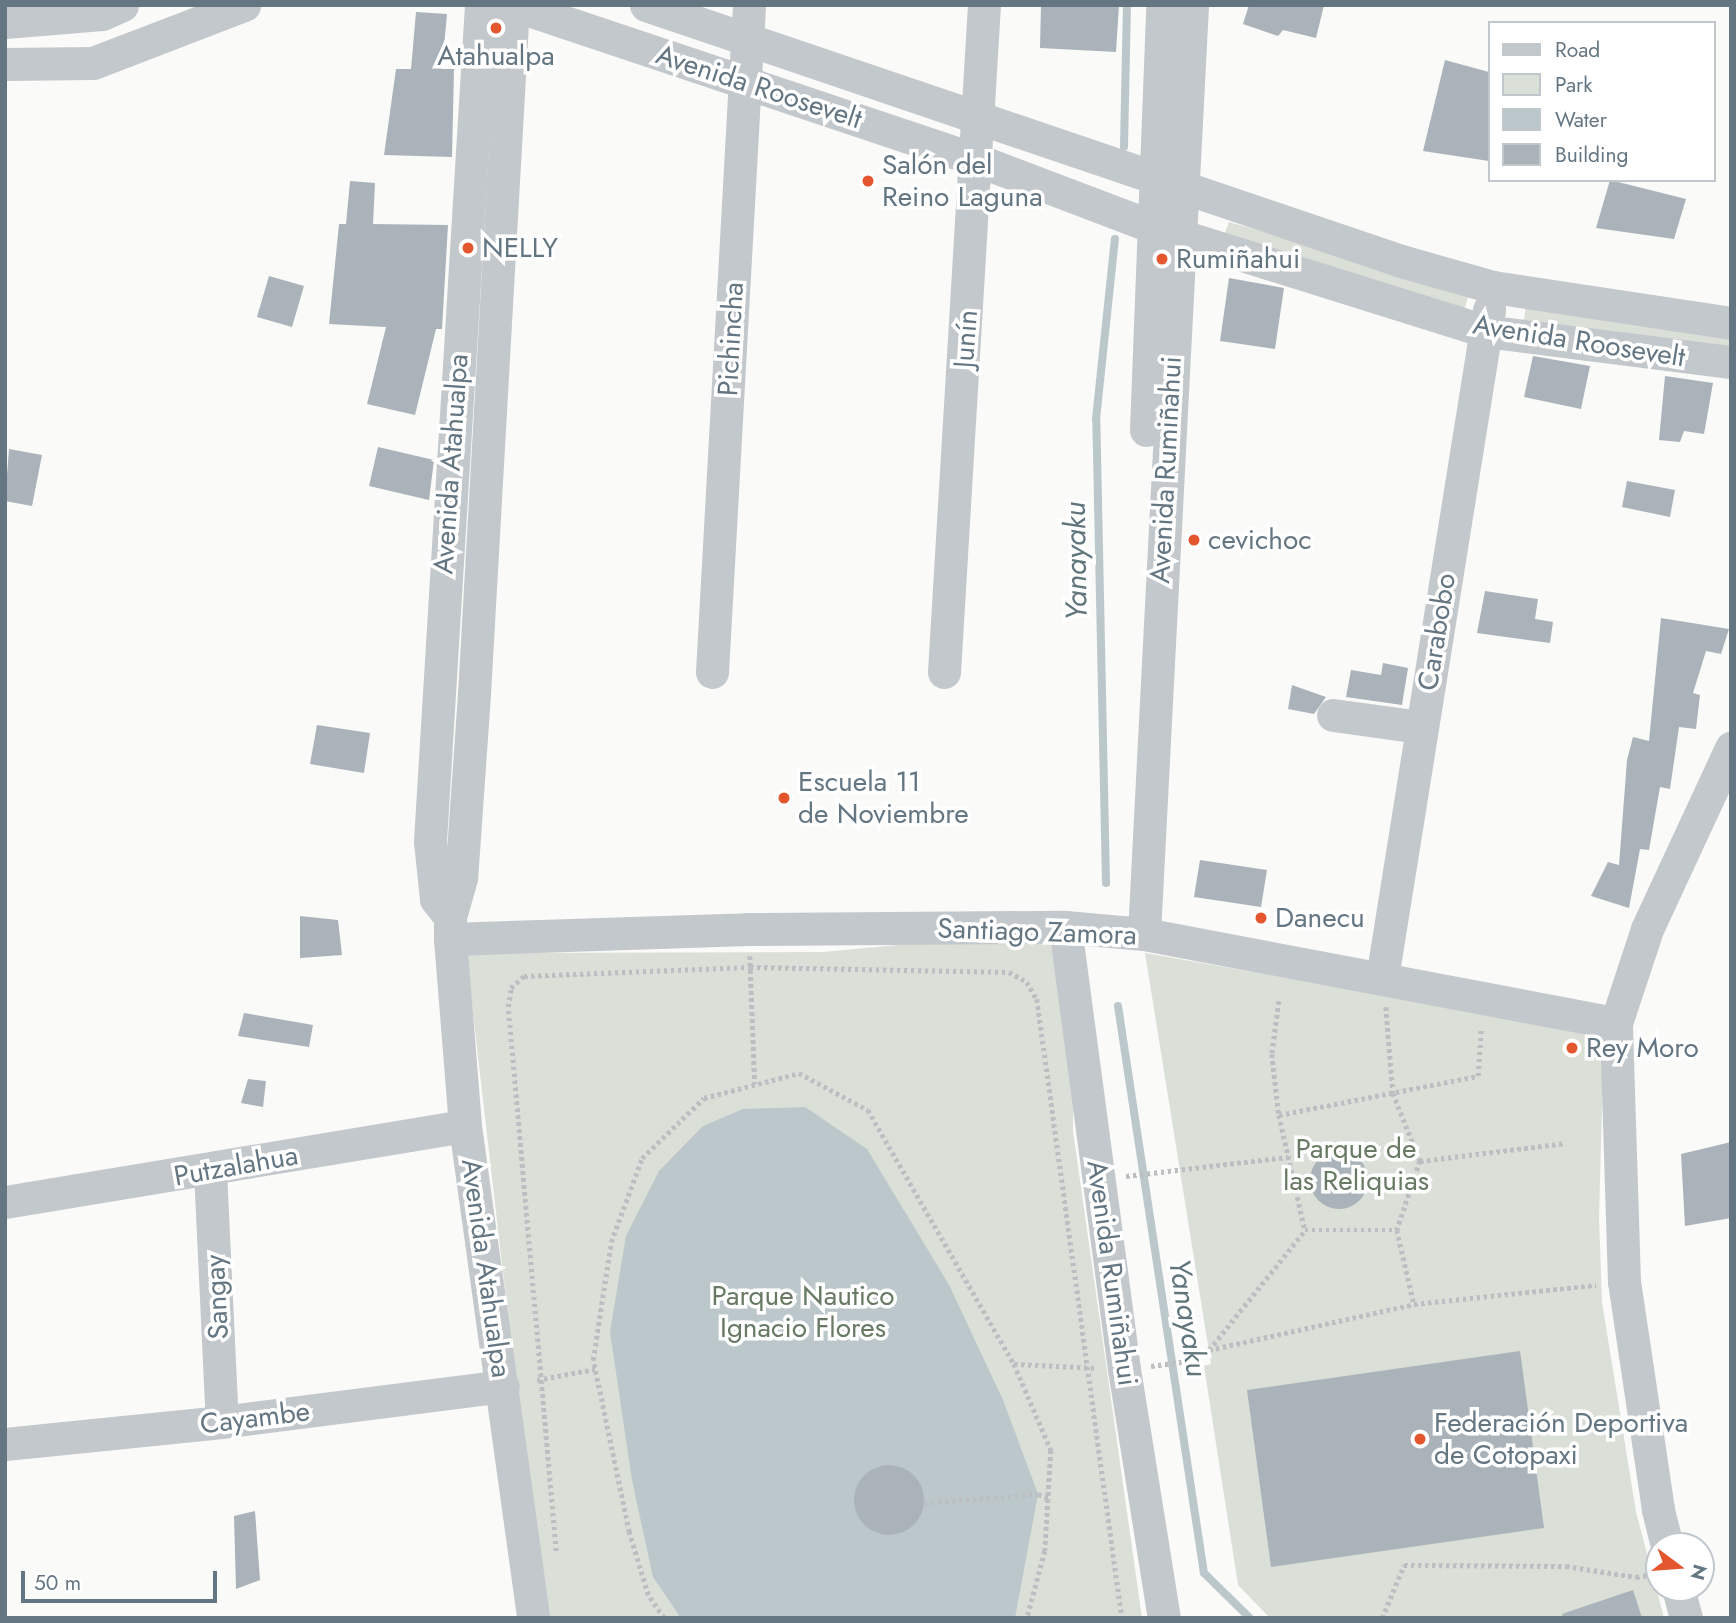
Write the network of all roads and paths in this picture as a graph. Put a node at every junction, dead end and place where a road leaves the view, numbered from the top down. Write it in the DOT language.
graph roads {
  1 [pos="122,5"];
  2 [pos="244,5"];
  3 [pos="481,5"];
  4 [pos="513,5"];
  5 [pos="646,5"];
  6 [pos="749,5"];
  7 [pos="984,5"];
  8 [pos="1162,5"];
  9 [pos="1192,5"];
  10 [pos="69,11"];
  11 [pos="5,22"];
  12 [pos="747,41"];
  13 [pos="65,63"];
  14 [pos="5,64"];
  15 [pos="745,82"];
  16 [pos="978,120"];
  17 [pos="1089,156"];
  18 [pos="977,160"];
  19 [pos="1167,181"];
  20 [pos="1079,199"];
  21 [pos="1166,230"];
  22 [pos="1493,287"];
  23 [pos="1731,323"];
  24 [pos="1485,331"];
  25 [pos="1731,362"];
  26 [pos="712,672"];
  27 [pos="944,672"];
  28 [pos="1333,715"];
  29 [pos="1421,727"];
  30 [pos="1731,748"];
  31 [pos="450,928"];
  32 [pos="1069,928"];
  33 [pos="748,929"];
  34 [pos="1134,933"];
  35 [pos="750,967"];
  36 [pos="1383,986"];
  37 [pos="1279,1001"];
  38 [pos="1616,1023"];
  39 [pos="1481,1024"];
  40 [pos="755,1084"];
  41 [pos="1393,1093"];
  42 [pos="1279,1115"];
  43 [pos="465,1126"];
  44 [pos="1566,1143"];
  45 [pos="1289,1157"];
  46 [pos="1420,1161"];
  47 [pos="210,1171"];
  48 [pos="1121,1176"];
  49 [pos="5,1202"];
  50 [pos="1305,1230"];
  51 [pos="1397,1230"];
  52 [pos="1624,1282"];
  53 [pos="1414,1304"];
  54 [pos="1196,1360"];
  55 [pos="1014,1363"];
  56 [pos="1088,1367"];
  57 [pos="1138,1368"];
  58 [pos="595,1369"];
  59 [pos="538,1379"];
  60 [pos="503,1386"];
  61 [pos="222,1422"];
  62 [pos="5,1444"];
  63 [pos="1051,1499"];
  64 [pos="924,1503"];
  65 [pos="1664,1532"];
  66 [pos="558,1565"];
  67 [pos="1645,1575"];
  68 [pos="533,1618"];
  69 [pos="664,1618"];
  70 [pos="1027,1618"];
  71 [pos="1122,1618"];
  72 [pos="1164,1618"];
  73 [pos="1382,1618"];
  1 -- 10 [label="street"];
  2 -- 13 [label="street"];
  3 -- 31 [label="street, Avenida Atahualpa"];
  4 -- 15 [label="street, Avenida Roosevelt"];
  4 -- 31 [label="street, Avenida Atahualpa"];
  5 -- 12 [label="street, Avenida Roosevelt"];
  6 -- 12 [label="street, Pichincha"];
  7 -- 16 [label="street, Junín"];
  8 -- 19 [label="street, Avenida Rumiñahui"];
  9 -- 19 [label="street, Avenida Rumiñahui"];
  10 -- 11 [label="street"];
  10 -- 13 [label="street"];
  12 -- 15 [label="street, Pichincha"];
  12 -- 16 [label="street, Avenida Roosevelt"];
  13 -- 14 [label="street"];
  15 -- 18 [label="street, Avenida Roosevelt"];
  15 -- 26 [label="street, Pichincha"];
  16 -- 17 [label="street, Avenida Roosevelt"];
  16 -- 18 [label="street, Junín"];
  17 -- 19 [label="street, Avenida Roosevelt"];
  17 -- 20 [label="street"];
  18 -- 20 [label="street, Avenida Roosevelt"];
  18 -- 27 [label="street, Junín"];
  19 -- 21 [label="street, Avenida Rumiñahui"];
  19 -- 22 [label="street, Avenida Roosevelt"];
  20 -- 21 [label="street, Avenida Roosevelt"];
  21 -- 24 [label="street, Avenida Roosevelt"];
  21 -- 34 [label="street, Avenida Rumiñahui"];
  22 -- 23 [label="street, Avenida Roosevelt"];
  22 -- 24 [label="street, Carabobo"];
  24 -- 25 [label="street, Avenida Roosevelt"];
  24 -- 29 [label="street, Carabobo"];
  28 -- 29 [label="street"];
  29 -- 36 [label="street, Carabobo"];
  30 -- 38 [label="street"];
  31 -- 33 [label="street, Santiago Zamora"];
  31 -- 43 [label="street, Avenida Atahualpa"];
  32 -- 33 [label="street, Santiago Zamora"];
  32 -- 34 [label="street, Santiago Zamora"];
  32 -- 57 [label="street, Avenida Rumiñahui"];
  33 -- 35 [label="path"];
  34 -- 36 [label="street, Santiago Zamora"];
  35 -- 40 [label="path"];
  35 -- 56 [label="path"];
  35 -- 59 [label="path"];
  36 -- 38 [label="street, Santiago Zamora"];
  36 -- 41 [label="path"];
  37 -- 42 [label="path"];
  38 -- 52 [label="street"];
  39 -- 41 [label="path"];
  40 -- 55 [label="path"];
  40 -- 58 [label="path"];
  41 -- 42 [label="path"];
  41 -- 46 [label="path"];
  42 -- 45 [label="path"];
  43 -- 47 [label="street, Putzalahua"];
  43 -- 60 [label="street, Avenida Atahualpa"];
  44 -- 46 [label="path"];
  45 -- 48 [label="path"];
  45 -- 50 [label="path"];
  46 -- 51 [label="path"];
  47 -- 49 [label="street, Putzalahua"];
  47 -- 61 [label="street, Sangay"];
  50 -- 51 [label="path"];
  50 -- 53 [label="path"];
  51 -- 53 [label="path"];
  52 -- 53 [label="path"];
  52 -- 65 [label="street"];
  54 -- 57 [label="path"];
  55 -- 56 [label="path"];
  55 -- 63 [label="path"];
  56 -- 57 [label="path"];
  56 -- 71 [label="path"];
  57 -- 72 [label="street, Avenida Rumiñahui"];
  58 -- 59 [label="path"];
  58 -- 69 [label="path"];
  59 -- 60 [label="path"];
  59 -- 66 [label="path"];
  60 -- 61 [label="street, Cayambe"];
  60 -- 68 [label="street, Avenida Atahualpa"];
  61 -- 62 [label="street, Cayambe"];
  63 -- 64 [label="path"];
  63 -- 70 [label="path"];
  67 -- 73 [label="path"];
}
